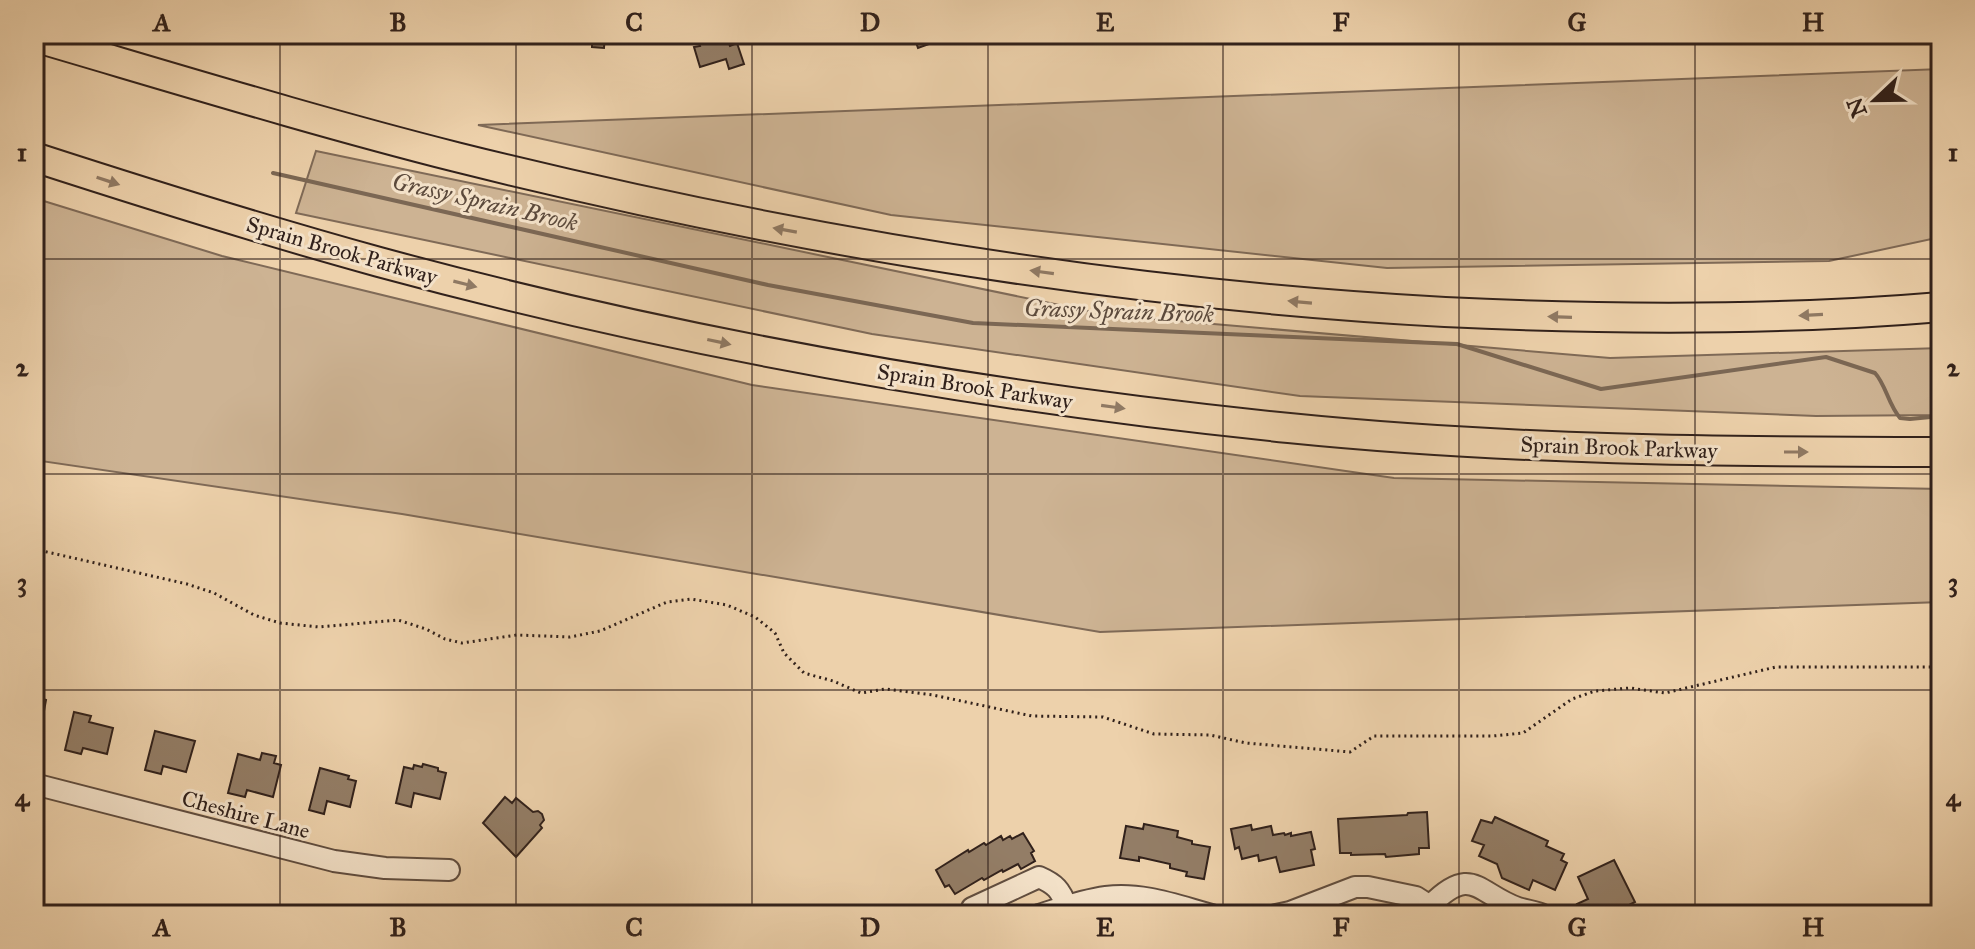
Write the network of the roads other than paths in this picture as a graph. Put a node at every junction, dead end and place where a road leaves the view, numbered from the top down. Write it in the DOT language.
graph roads {
  1 [pos="34,37"];
  2 [pos="34,157"];
  3 [pos="1941,297"];
  4 [pos="1941,307"];
  5 [pos="1889,311"];
  6 [pos="1941,454"];
  7 [pos="34,784"];
  8 [pos="449,870"];
  9 [pos="1066,906"];
  10 [pos="972,908"];
  11 [pos="1437,911"];
  12 [pos="1039,915"];
  13 [pos="1212,915"];
  14 [pos="1276,915"];
  15 [pos="1543,915"];
  5 -- 1 [label="highway, one-way"];
  2 -- 6 [label="highway, Sprain Brook Parkway, one-way"];
  3 -- 5 [label="highway"];
  4 -- 5 [label="highway"];
  7 -- 8 [label="street, Cheshire Lane"];
  9 -- 10 [label="street"];
  9 -- 12 [label="street"];
  9 -- 13 [label="street"];
  11 -- 14 [label="street"];
  11 -- 15 [label="street"];
}
